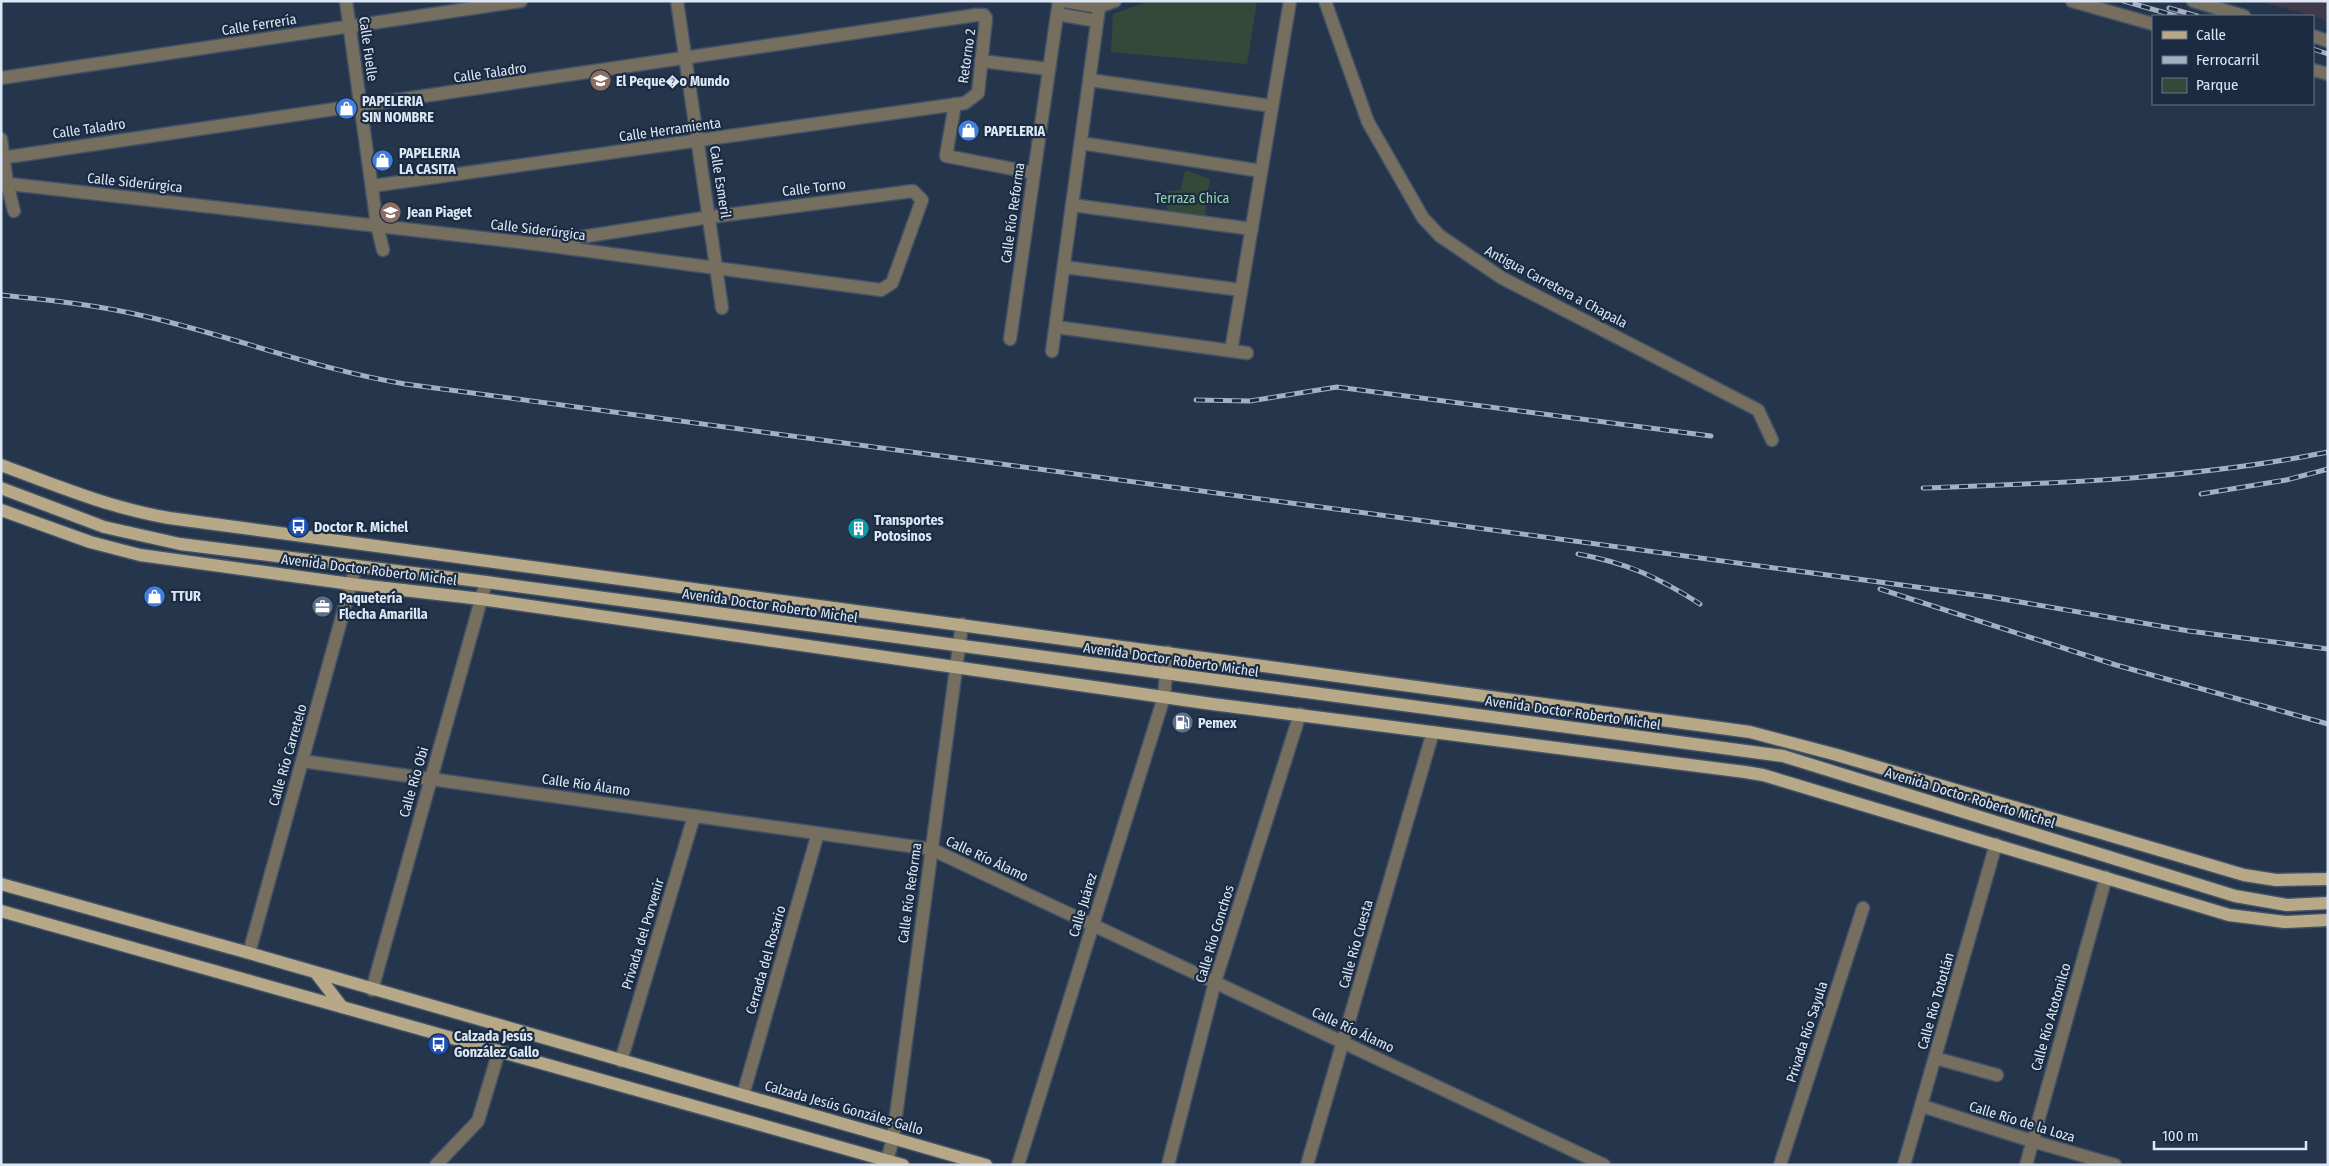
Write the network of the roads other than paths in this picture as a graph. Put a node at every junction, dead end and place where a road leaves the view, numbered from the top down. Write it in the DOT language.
graph roads {
  1 [pos="346,1"];
  2 [pos="521,1"];
  3 [pos="677,1"];
  4 [pos="1059,1"];
  5 [pos="1064,1"];
  6 [pos="1115,1"];
  7 [pos="1290,1"];
  8 [pos="1325,1"];
  9 [pos="2072,1"];
  10 [pos="2192,1"];
  11 [pos="1099,4"];
  12 [pos="1058,14"];
  13 [pos="984,15"];
  14 [pos="2241,15"];
  15 [pos="1097,21"];
  16 [pos="2152,24"];
  17 [pos="350,26"];
  18 [pos="2314,36"];
  19 [pos="2328,40"];
  20 [pos="686,59"];
  21 [pos="981,62"];
  22 [pos="1049,69"];
  23 [pos="2314,70"];
  24 [pos="2328,74"];
  25 [pos="1,78"];
  26 [pos="1090,80"];
  27 [pos="972,100"];
  28 [pos="955,104"];
  29 [pos="1272,106"];
  30 [pos="361,107"];
  31 [pos="1,139"];
  32 [pos="698,141"];
  33 [pos="1081,143"];
  34 [pos="2,158"];
  35 [pos="1261,171"];
  36 [pos="1034,173"];
  37 [pos="4,183"];
  38 [pos="372,186"];
  39 [pos="1072,206"];
  40 [pos="14,212"];
  41 [pos="710,216"];
  42 [pos="377,225"];
  43 [pos="1252,229"];
  44 [pos="536,244"];
  45 [pos="382,250"];
  46 [pos="1064,267"];
  47 [pos="718,269"];
  48 [pos="885,289"];
  49 [pos="1241,290"];
  50 [pos="722,308"];
  51 [pos="1056,327"];
  52 [pos="1010,340"];
  53 [pos="1052,351"];
  54 [pos="1231,351"];
  55 [pos="1247,353"];
  56 [pos="1772,440"];
  57 [pos="1,465"];
  58 [pos="1,488"];
  59 [pos="1,510"];
  60 [pos="356,566"];
  61 [pos="486,582"];
  62 [pos="351,584"];
  63 [pos="481,599"];
  64 [pos="962,624"];
  65 [pos="959,647"];
  66 [pos="1168,652"];
  67 [pos="956,668"];
  68 [pos="1166,674"];
  69 [pos="1438,689"];
  70 [pos="1299,692"];
  71 [pos="1164,696"];
  72 [pos="1274,710"];
  73 [pos="1435,710"];
  74 [pos="1300,714"];
  75 [pos="1433,732"];
  76 [pos="302,761"];
  77 [pos="431,779"];
  78 [pos="1903,793"];
  79 [pos="1896,815"];
  80 [pos="694,816"];
  81 [pos="2072,825"];
  82 [pos="818,833"];
  83 [pos="1996,844"];
  84 [pos="2065,844"];
  85 [pos="931,849"];
  86 [pos="2106,878"];
  87 [pos="2328,879"];
  88 [pos="1,884"];
  89 [pos="2328,903"];
  90 [pos="1863,908"];
  91 [pos="1,911"];
  92 [pos="2328,920"];
  93 [pos="1093,925"];
  94 [pos="249,953"];
  95 [pos="316,973"];
  96 [pos="1214,982"];
  97 [pos="372,990"];
  98 [pos="342,1007"];
  99 [pos="1343,1042"];
  100 [pos="499,1051"];
  101 [pos="1935,1058"];
  102 [pos="621,1061"];
  103 [pos="1997,1075"];
  104 [pos="743,1095"];
  105 [pos="1922,1106"];
  106 [pos="892,1138"];
  107 [pos="2032,1142"];
  108 [pos="887,1162"];
  109 [pos="436,1165"];
  110 [pos="903,1165"];
  111 [pos="986,1165"];
  112 [pos="1018,1165"];
  113 [pos="1168,1165"];
  114 [pos="1307,1165"];
  115 [pos="1604,1165"];
  116 [pos="1780,1165"];
  117 [pos="1904,1165"];
  118 [pos="2026,1165"];
  119 [pos="2115,1165"];
  1 -- 17 [label="street, Calle Fuelle"];
  2 -- 17 [label="street, Calle Ferrería"];
  3 -- 20 [label="street, Calle Esmeril"];
  4 -- 12 [label="street, Calle Río Reforma"];
  5 -- 11 [label="street"];
  6 -- 11 [label="street"];
  7 -- 29 [label="street"];
  8 -- 56 [label="street, Antigua Carretera a Chapala"];
  9 -- 16 [label="street"];
  10 -- 14 [label="street"];
  11 -- 15 [label="street"];
  12 -- 15 [label="street"];
  12 -- 22 [label="street, Calle Río Reforma"];
  13 -- 20 [label="street, Calle Taladro"];
  13 -- 21 [label="street, Retorno 2"];
  15 -- 26 [label="street"];
  17 -- 25 [label="street, Calle Ferrería"];
  17 -- 30 [label="street, Calle Fuelle"];
  18 -- 19 [label="street"];
  20 -- 30 [label="street, Calle Taladro"];
  20 -- 32 [label="street, Calle Esmeril"];
  21 -- 22 [label="street"];
  21 -- 27 [label="street, Retorno 2"];
  22 -- 36 [label="street, Calle Río Reforma"];
  23 -- 24 [label="street"];
  26 -- 29 [label="street"];
  26 -- 33 [label="street"];
  27 -- 28 [label="street, Calle Herramienta"];
  28 -- 32 [label="street, Calle Herramienta"];
  28 -- 36 [label="street"];
  29 -- 35 [label="street"];
  30 -- 34 [label="street, Calle Taladro"];
  30 -- 38 [label="street, Calle Fuelle"];
  31 -- 34 [label="street"];
  32 -- 38 [label="street, Calle Herramienta"];
  32 -- 41 [label="street, Calle Esmeril"];
  33 -- 35 [label="street"];
  33 -- 39 [label="street"];
  34 -- 37 [label="street"];
  35 -- 43 [label="street"];
  36 -- 52 [label="street, Calle Río Reforma"];
  37 -- 40 [label="street"];
  37 -- 42 [label="street, Calle Siderúrgica"];
  38 -- 42 [label="street, Calle Fuelle"];
  39 -- 43 [label="street"];
  39 -- 46 [label="street"];
  41 -- 44 [label="street, Calle Torno"];
  41 -- 47 [label="street, Calle Esmeril"];
  41 -- 48 [label="street, Calle Torno"];
  42 -- 44 [label="street, Calle Siderúrgica"];
  42 -- 45 [label="street, Calle Fuelle"];
  43 -- 49 [label="street"];
  44 -- 47 [label="street, Calle Siderúrgica"];
  46 -- 49 [label="street"];
  46 -- 51 [label="street"];
  47 -- 48 [label="street, Calle Siderúrgica"];
  47 -- 50 [label="street, Calle Esmeril"];
  49 -- 54 [label="street"];
  51 -- 53 [label="street"];
  51 -- 54 [label="street"];
  54 -- 55 [label="street"];
  57 -- 64 [label="main road, Avenida Doctor Roberto Michel"];
  58 -- 60 [label="main road, Avenida Doctor Roberto Michel"];
  59 -- 62 [label="main road, Avenida Doctor Roberto Michel"];
  60 -- 61 [label="main road, Avenida Doctor Roberto Michel"];
  60 -- 62 [label="street, Calle Río Carretelo"];
  61 -- 63 [label="street, Calle Río Obi"];
  61 -- 65 [label="main road, Avenida Doctor Roberto Michel"];
  62 -- 63 [label="main road, Avenida Doctor Roberto Michel"];
  62 -- 76 [label="street, Calle Río Carretelo"];
  63 -- 67 [label="main road, Avenida Doctor Roberto Michel"];
  63 -- 77 [label="street, Calle Río Obi"];
  64 -- 65 [label="street, Calle Río Reforma"];
  64 -- 66 [label="main road, Avenida Doctor Roberto Michel"];
  65 -- 67 [label="street, Calle Río Reforma"];
  65 -- 68 [label="main road, Avenida Doctor Roberto Michel"];
  66 -- 68 [label="street, Calle Juárez"];
  66 -- 69 [label="main road, Avenida Doctor Roberto Michel"];
  67 -- 71 [label="main road, Avenida Doctor Roberto Michel"];
  67 -- 85 [label="street, Calle Río Reforma"];
  68 -- 70 [label="main road, Avenida Doctor Roberto Michel"];
  68 -- 71 [label="street, Calle Juárez"];
  69 -- 73 [label="main road"];
  69 -- 81 [label="main road, Avenida Doctor Roberto Michel"];
  70 -- 72 [label="main road"];
  70 -- 73 [label="main road, Avenida Doctor Roberto Michel"];
  71 -- 72 [label="main road, Avenida Doctor Roberto Michel"];
  71 -- 93 [label="street, Calle Juárez"];
  72 -- 74 [label="main road, Avenida Doctor Roberto Michel"];
  73 -- 78 [label="main road, Avenida Doctor Roberto Michel"];
  74 -- 75 [label="main road, Avenida Doctor Roberto Michel"];
  74 -- 96 [label="street, Calle Río Conchos"];
  75 -- 79 [label="main road, Avenida Doctor Roberto Michel"];
  75 -- 99 [label="street, Calle Río Cuesta"];
  76 -- 77 [label="street, Calle Río Álamo"];
  76 -- 94 [label="street, Calle Río Carretelo"];
  77 -- 80 [label="street, Calle Río Álamo"];
  77 -- 97 [label="street, Calle Río Obi"];
  78 -- 79 [label="main road"];
  78 -- 84 [label="main road, Avenida Doctor Roberto Michel"];
  79 -- 83 [label="main road, Avenida Doctor Roberto Michel"];
  80 -- 82 [label="street, Calle Río Álamo"];
  80 -- 102 [label="street, Privada del Porvenir"];
  81 -- 84 [label="main road"];
  81 -- 87 [label="main road, Avenida Doctor Roberto Michel"];
  82 -- 85 [label="street, Calle Río Álamo"];
  82 -- 104 [label="street, Cerrada del Rosario"];
  83 -- 86 [label="main road, Avenida Doctor Roberto Michel"];
  83 -- 101 [label="street, Calle Río Tototlán"];
  84 -- 89 [label="main road, Avenida Doctor Roberto Michel"];
  85 -- 93 [label="street, Calle Río Álamo"];
  85 -- 106 [label="street, Calle Río Reforma"];
  86 -- 92 [label="main road, Avenida Doctor Roberto Michel"];
  86 -- 107 [label="street, Calle Río Atotonilco"];
  88 -- 94 [label="main road, Calzada Jesús González Gallo"];
  90 -- 116 [label="street, Privada Río Sayula"];
  91 -- 98 [label="main road"];
  93 -- 96 [label="street, Calle Río Álamo"];
  93 -- 112 [label="street, Calle Juárez"];
  94 -- 95 [label="main road, Calzada Jesús González Gallo"];
  95 -- 97 [label="main road, Calzada Jesús González Gallo"];
  95 -- 98 [label="main road"];
  96 -- 99 [label="street, Calle Río Álamo"];
  96 -- 113 [label="street, Calle Río Conchos"];
  97 -- 102 [label="main road, Calzada Jesús González Gallo"];
  98 -- 100 [label="main road"];
  99 -- 114 [label="street, Calle Río Cuesta"];
  99 -- 115 [label="street, Calle Río Álamo"];
  100 -- 108 [label="main road"];
  100 -- 109 [label="street"];
  101 -- 103 [label="street"];
  101 -- 105 [label="street, Calle Río Tototlán"];
  102 -- 104 [label="main road, Calzada Jesús González Gallo"];
  104 -- 106 [label="main road, Calzada Jesús González Gallo"];
  105 -- 107 [label="street, Calle Río de la Loza"];
  105 -- 117 [label="street, Calle Río Tototlán"];
  106 -- 108 [label="street, Calle Río Reforma"];
  106 -- 111 [label="main road, Calzada Jesús González Gallo"];
  107 -- 118 [label="street, Calle Río Atotonilco"];
  107 -- 119 [label="street, Calle Río de la Loza"];
  108 -- 110 [label="main road"];
}
